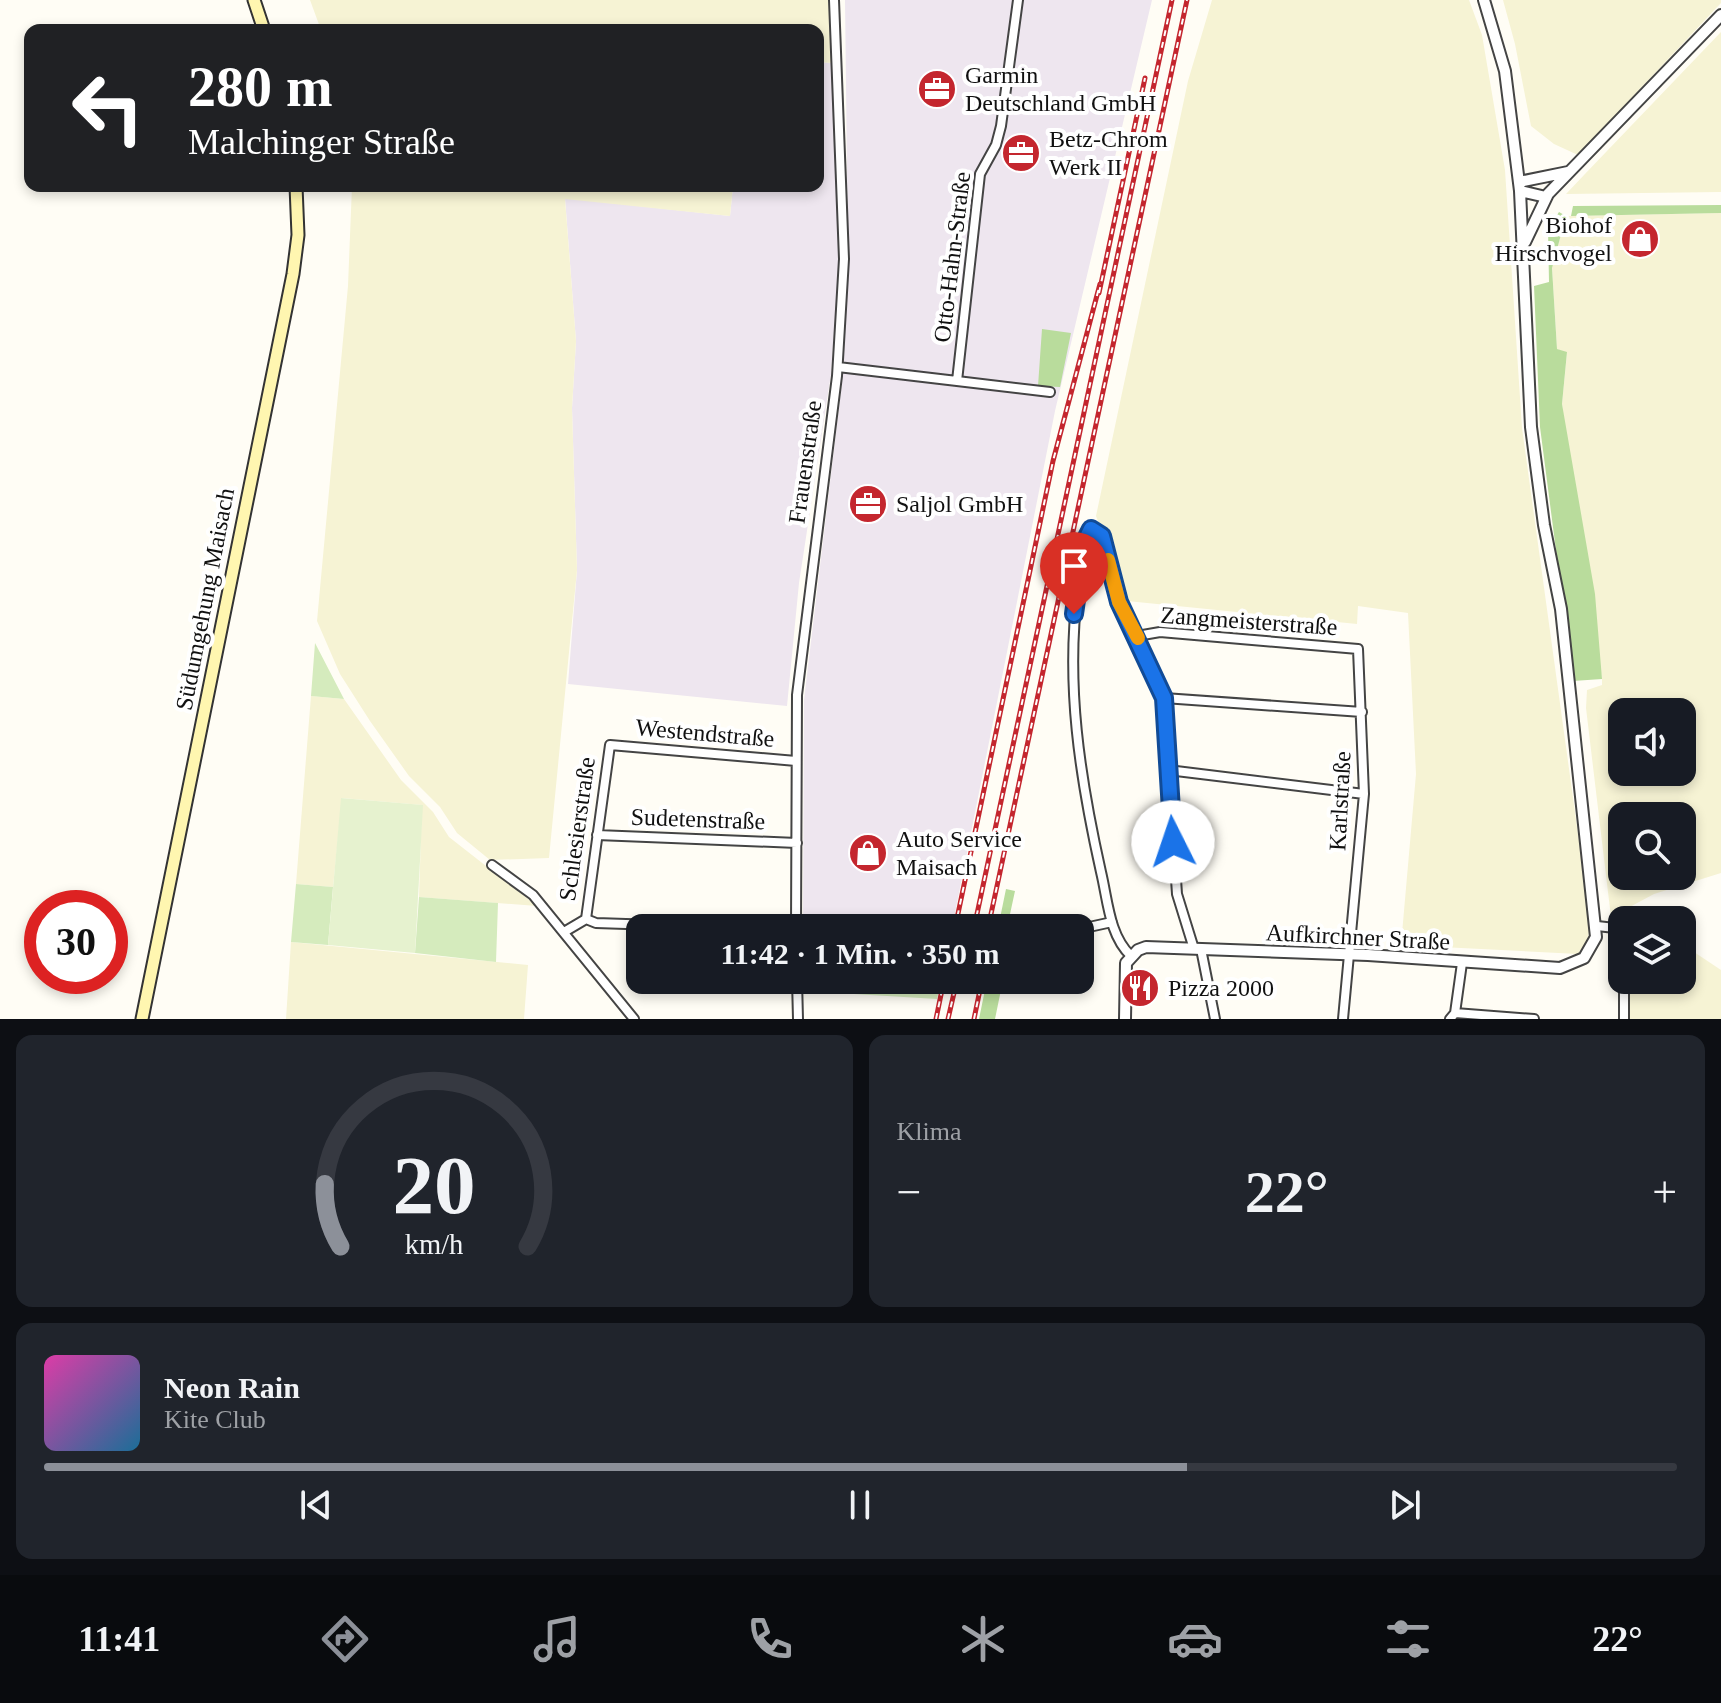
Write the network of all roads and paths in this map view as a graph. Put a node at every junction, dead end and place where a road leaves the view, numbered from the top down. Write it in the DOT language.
graph roads {
  1 [pos="254,0"];
  2 [pos="834,0"];
  3 [pos="1018,0"];
  4 [pos="1484,0"];
  5 [pos="1721,15"];
  6 [pos="262,24"];
  7 [pos="1570,171"];
  8 [pos="1520,186"];
  9 [pos="296,192"];
  10 [pos="1546,197"];
  11 [pos="1523,248"];
  12 [pos="838,367"];
  13 [pos="957,381"];
  14 [pos="1050,392"];
  15 [pos="1137,636"];
  16 [pos="1358,649"];
  17 [pos="1164,698"];
  18 [pos="1362,712"];
  19 [pos="610,745"];
  20 [pos="796,761"];
  21 [pos="1168,770"];
  22 [pos="1364,794"];
  23 [pos="597,835"];
  24 [pos="797,843"];
  25 [pos="492,865"];
  26 [pos="796,914"];
  27 [pos="586,919"];
  28 [pos="1112,922"];
  29 [pos="626,924"];
  30 [pos="1094,926"];
  31 [pos="1597,926"];
  32 [pos="1608,927"];
  33 [pos="564,932"];
  34 [pos="1197,949"];
  35 [pos="1348,954"];
  36 [pos="1131,956"];
  37 [pos="1462,963"];
  38 [pos="797,994"];
  39 [pos="1624,994"];
  40 [pos="1452,1016"];
  41 [pos="142,1019"];
  42 [pos="634,1019"];
  43 [pos="798,1019"];
  44 [pos="1125,1019"];
  45 [pos="1215,1019"];
  46 [pos="1343,1019"];
  47 [pos="1534,1019"];
  48 [pos="1624,1019"];
  1 -- 6 [label="main road"];
  2 -- 12 [label="street, Frauenstraße"];
  3 -- 13 [label="street, Otto-Hahn-Straße"];
  4 -- 8 [label="street"];
  5 -- 7 [label="street"];
  7 -- 8 [label="street"];
  7 -- 10 [label="street"];
  8 -- 10 [label="street"];
  8 -- 11 [label="street"];
  9 -- 41 [label="main road, Südumgehung Maisach"];
  10 -- 11 [label="street"];
  11 -- 31 [label="street"];
  12 -- 13 [label="street"];
  12 -- 20 [label="street, Frauenstraße"];
  13 -- 14 [label="street"];
  15 -- 16 [label="street, Zangmeisterstraße"];
  15 -- 17 [label="street"];
  15 -- 28 [label="street"];
  16 -- 18 [label="street, Karlstraße"];
  17 -- 18 [label="street"];
  17 -- 21 [label="street"];
  18 -- 22 [label="street, Karlstraße"];
  19 -- 20 [label="street, Westendstraße"];
  19 -- 23 [label="street, Schlesierstraße"];
  20 -- 24 [label="street, Frauenstraße"];
  21 -- 22 [label="street"];
  21 -- 34 [label="street"];
  22 -- 35 [label="street, Karlstraße"];
  23 -- 24 [label="street, Sudetenstraße"];
  23 -- 27 [label="street, Schlesierstraße"];
  24 -- 26 [label="street, Frauenstraße"];
  25 -- 33 [label="street"];
  27 -- 29 [label="street"];
  27 -- 33 [label="street"];
  28 -- 30 [label="street"];
  28 -- 36 [label="street"];
  31 -- 32 [label="street"];
  31 -- 37 [label="street, Aufkirchner Straße"];
  33 -- 42 [label="street"];
  34 -- 35 [label="street, Aufkirchner Straße"];
  34 -- 36 [label="street, Aufkirchner Straße"];
  34 -- 45 [label="street"];
  35 -- 37 [label="street, Aufkirchner Straße"];
  35 -- 46 [label="street, Karlstraße"];
  36 -- 44 [label="street"];
  37 -- 40 [label="street"];
  38 -- 43 [label="street"];
  39 -- 48 [label="street"];
  40 -- 47 [label="street"];
}
